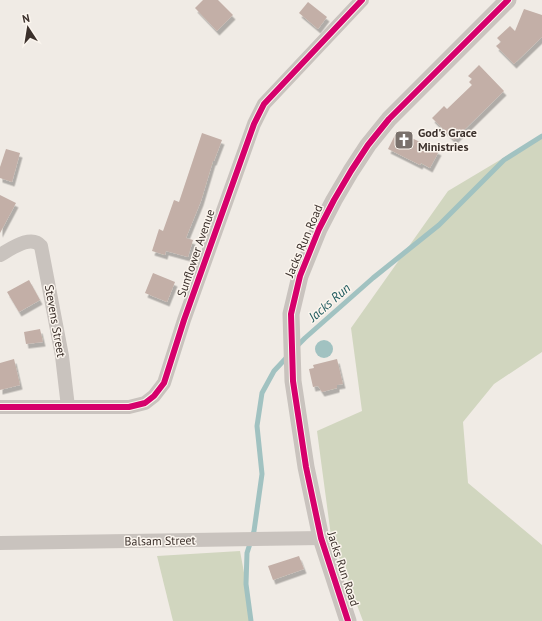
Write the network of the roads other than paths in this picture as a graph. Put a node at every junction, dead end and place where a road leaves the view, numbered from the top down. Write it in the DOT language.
graph roads {
  1 [pos="362,0"];
  2 [pos="508,0"];
  3 [pos="0,255"];
  4 [pos="68,406"];
  5 [pos="0,408"];
  6 [pos="321,538"];
  7 [pos="0,543"];
  8 [pos="348,621"];
  1 -- 4 [label="street, Sunflower Avenue"];
  2 -- 6 [label="street, Jacks Run Road"];
  3 -- 4 [label="street, Stevens Street"];
  4 -- 5 [label="street, Sunflower Avenue"];
  6 -- 7 [label="street, Balsam Street"];
  6 -- 8 [label="street, Jacks Run Road"];
}
